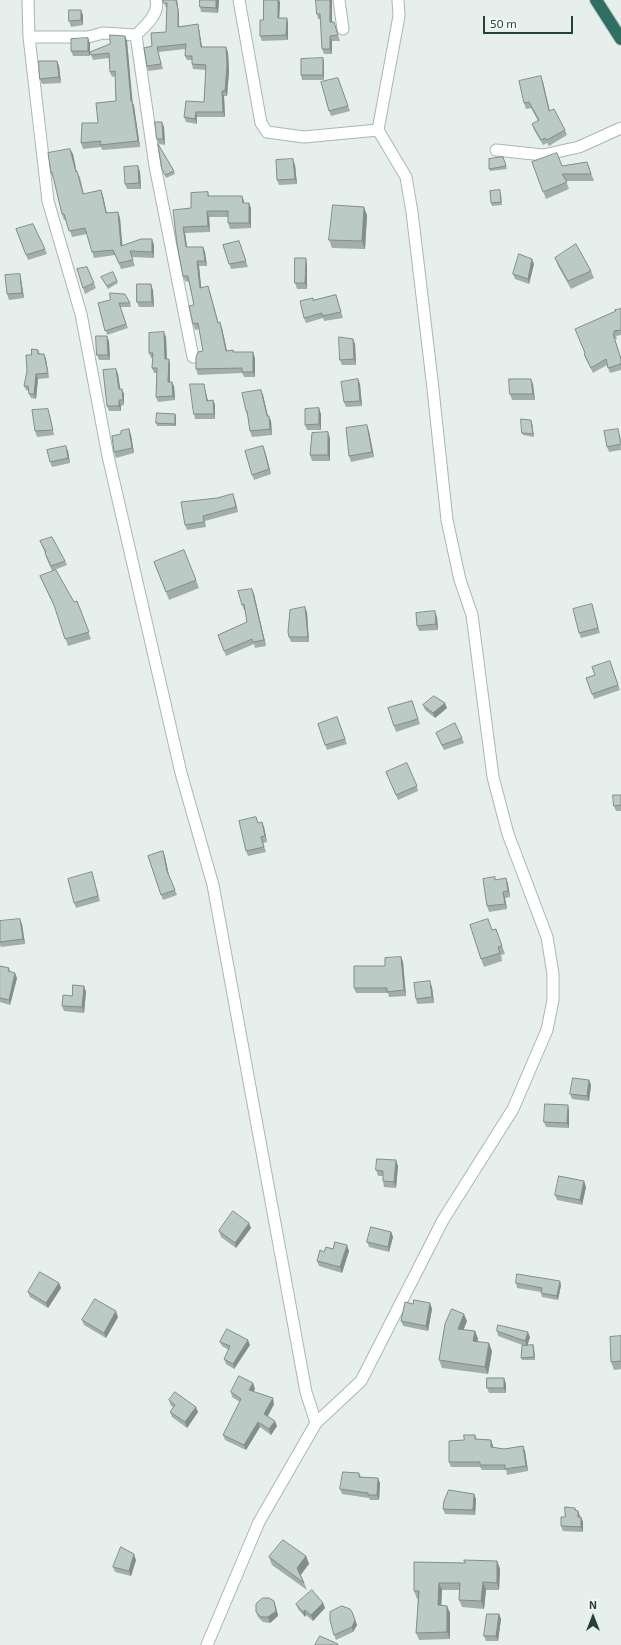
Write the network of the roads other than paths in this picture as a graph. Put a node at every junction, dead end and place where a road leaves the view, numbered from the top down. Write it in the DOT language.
graph roads {
  1 [pos="28,0"];
  2 [pos="156,0"];
  3 [pos="239,0"];
  4 [pos="339,0"];
  5 [pos="398,0"];
  6 [pos="596,0"];
  7 [pos="344,29"];
  8 [pos="136,35"];
  9 [pos="29,37"];
  10 [pos="621,39"];
  11 [pos="621,128"];
  12 [pos="378,130"];
  13 [pos="496,150"];
  14 [pos="193,357"];
  15 [pos="316,1423"];
  16 [pos="207,1645"];
  1 -- 9 [label="street"];
  2 -- 8 [label="street"];
  3 -- 12 [label="street"];
  4 -- 7 [label="street"];
  5 -- 12 [label="street"];
  6 -- 10 [label="highway"];
  8 -- 9 [label="street"];
  8 -- 14 [label="street"];
  9 -- 15 [label="street"];
  11 -- 13 [label="street"];
  12 -- 15 [label="street"];
  15 -- 16 [label="street"];
}
